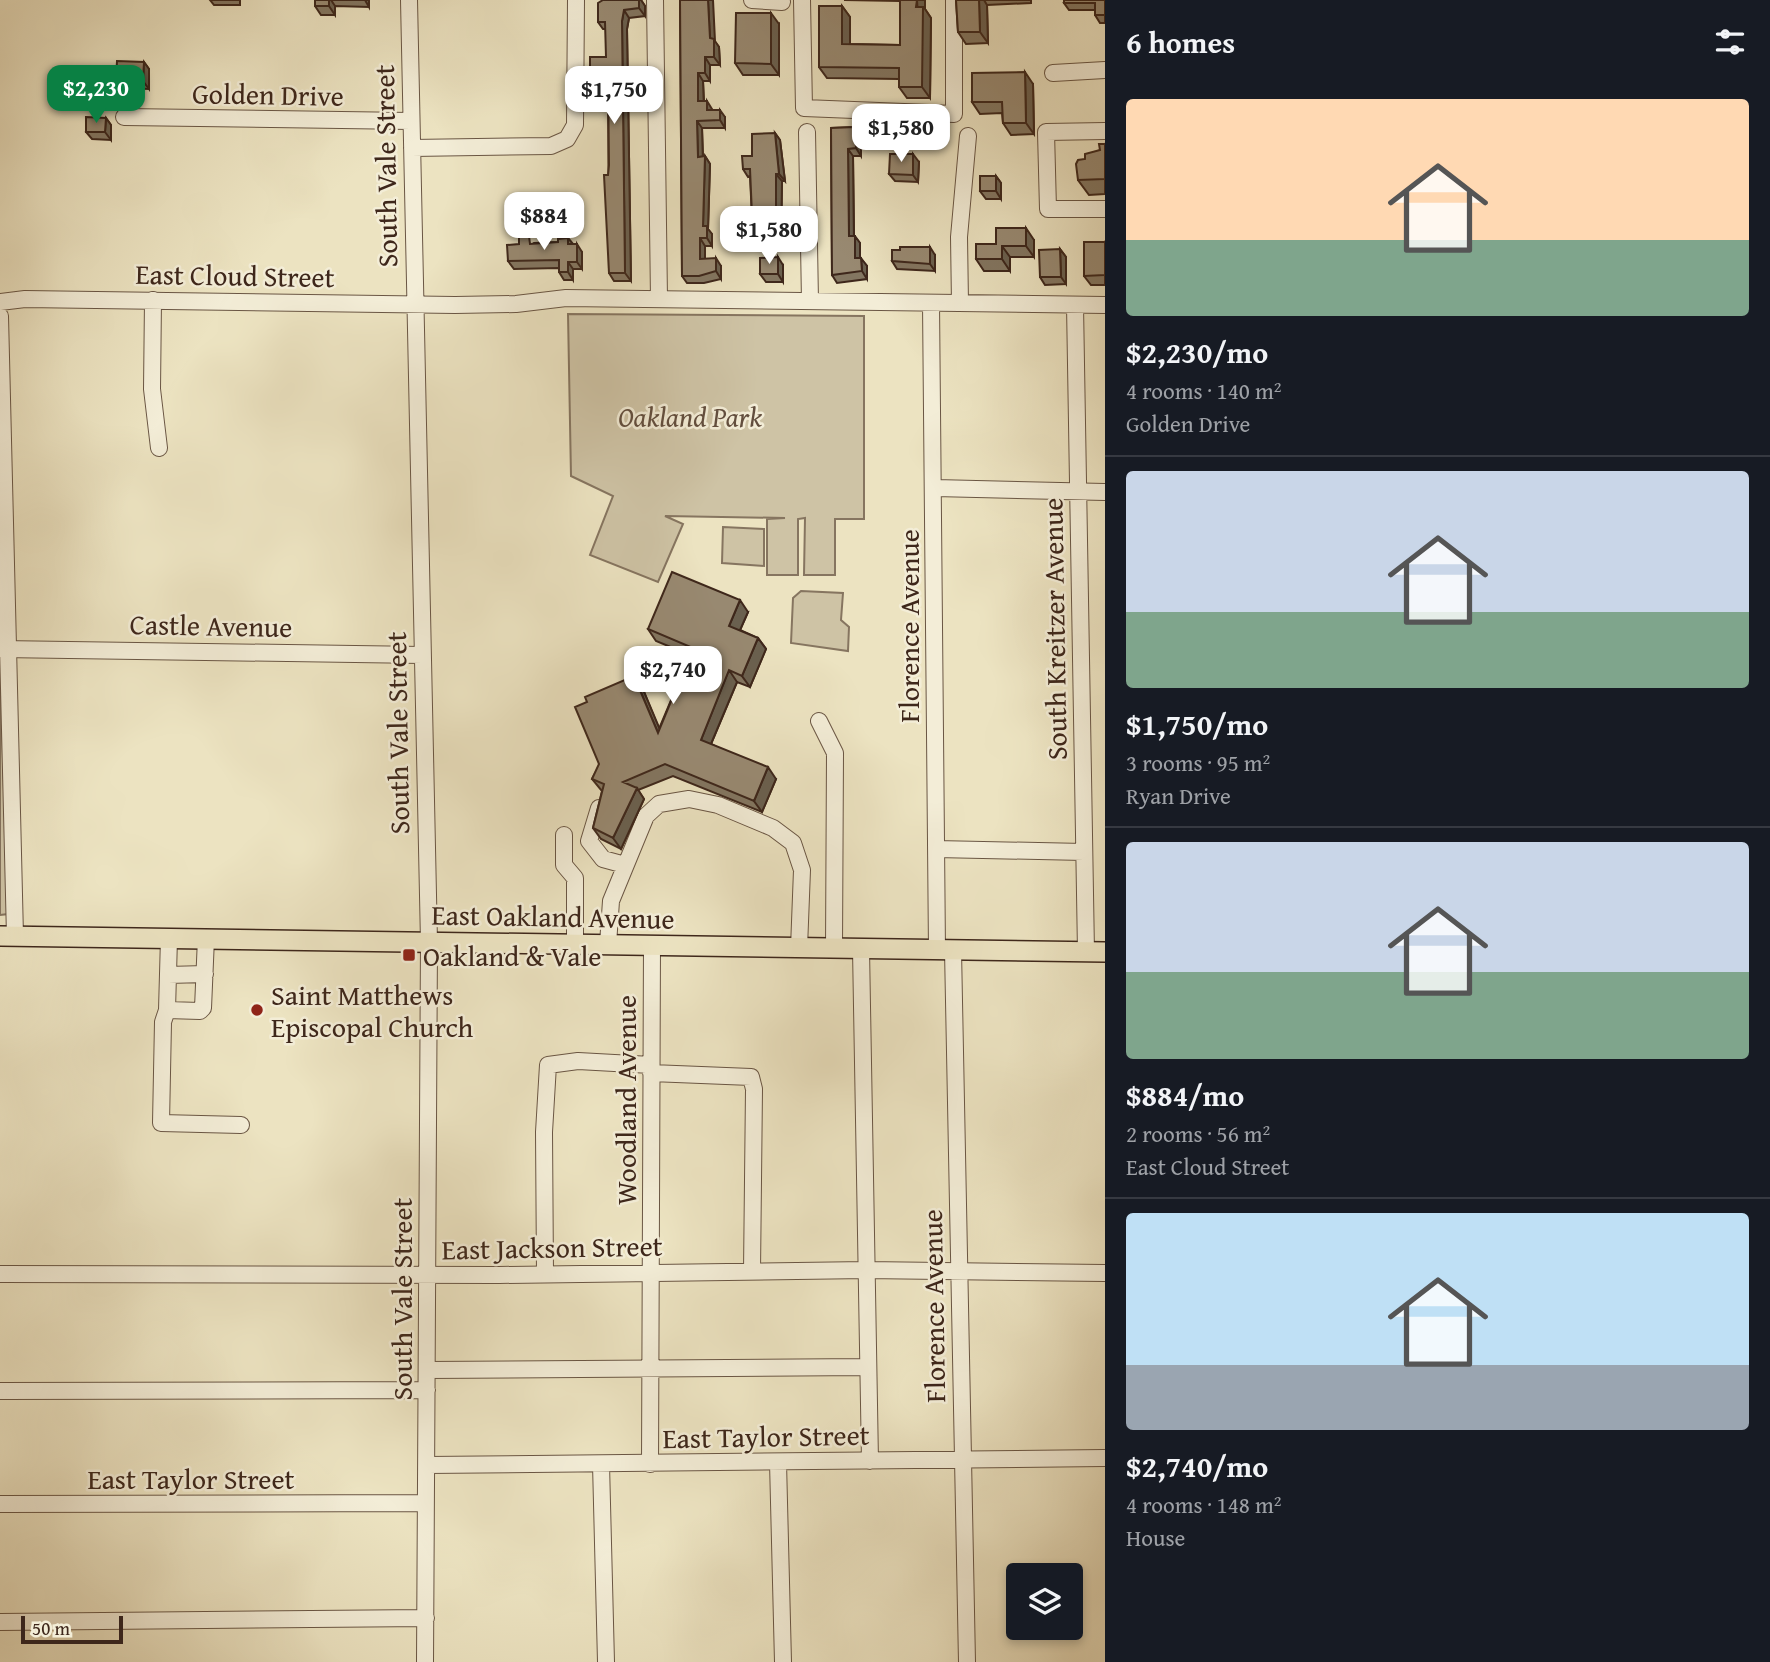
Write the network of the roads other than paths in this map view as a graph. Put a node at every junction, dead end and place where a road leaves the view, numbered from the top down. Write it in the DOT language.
graph roads {
  1 [pos="409,0"];
  2 [pos="576,0"];
  3 [pos="654,0"];
  4 [pos="752,0"];
  5 [pos="802,0"];
  6 [pos="954,0"];
  7 [pos="782,2"];
  8 [pos="1105,70"];
  9 [pos="1053,73"];
  10 [pos="124,117"];
  11 [pos="411,121"];
  12 [pos="1105,131"];
  13 [pos="807,132"];
  14 [pos="968,136"];
  15 [pos="412,148"];
  16 [pos="1105,209"];
  17 [pos="659,299"];
  18 [pos="153,300"];
  19 [pos="810,301"];
  20 [pos="0,302"];
  21 [pos="414,303"];
  22 [pos="932,303"];
  23 [pos="960,303"];
  24 [pos="1075,305"];
  25 [pos="1105,306"];
  26 [pos="0,316"];
  27 [pos="159,448"];
  28 [pos="935,488"];
  29 [pos="1077,492"];
  30 [pos="1105,492"];
  31 [pos="5,649"];
  32 [pos="422,655"];
  33 [pos="819,721"];
  34 [pos="600,806"];
  35 [pos="564,835"];
  36 [pos="936,849"];
  37 [pos="1084,852"];
  38 [pos="625,865"];
  39 [pos="7,936"];
  40 [pos="169,938"];
  41 [pos="206,938"];
  42 [pos="429,942"];
  43 [pos="575,944"];
  44 [pos="608,944"];
  45 [pos="652,945"];
  46 [pos="799,948"];
  47 [pos="834,948"];
  48 [pos="861,949"];
  49 [pos="945,950"];
  50 [pos="1095,952"];
  51 [pos="205,974"];
  52 [pos="168,975"];
  53 [pos="167,1010"];
  54 [pos="651,1069"];
  55 [pos="241,1125"];
  56 [pos="866,1270"];
  57 [pos="752,1271"];
  58 [pos="960,1271"];
  59 [pos="650,1272"];
  60 [pos="1105,1273"];
  61 [pos="545,1274"];
  62 [pos="0,1275"];
  63 [pos="429,1275"];
  64 [pos="867,1367"];
  65 [pos="649,1369"];
  66 [pos="427,1370"];
  67 [pos="427,1390"];
  68 [pos="0,1391"];
  69 [pos="1105,1458"];
  70 [pos="962,1459"];
  71 [pos="870,1461"];
  72 [pos="778,1462"];
  73 [pos="601,1464"];
  74 [pos="650,1464"];
  75 [pos="427,1465"];
  76 [pos="425,1503"];
  77 [pos="0,1504"];
  78 [pos="426,1618"];
  79 [pos="0,1622"];
  80 [pos="425,1662"];
  81 [pos="606,1662"];
  82 [pos="783,1662"];
  83 [pos="967,1662"];
  1 -- 11 [label="street, South Vale Street"];
  2 -- 15 [label="street"];
  3 -- 17 [label="street"];
  4 -- 7 [label="street"];
  5 -- 6 [label="street"];
  8 -- 9 [label="street"];
  10 -- 11 [label="street, Golden Drive"];
  11 -- 15 [label="street, South Vale Street"];
  12 -- 16 [label="street"];
  13 -- 19 [label="street"];
  14 -- 23 [label="street"];
  15 -- 21 [label="street, South Vale Street"];
  17 -- 19 [label="street, East Cloud Street"];
  17 -- 21 [label="street, East Cloud Street"];
  18 -- 20 [label="street, East Cloud Street"];
  18 -- 21 [label="street, East Cloud Street"];
  18 -- 27 [label="street"];
  19 -- 22 [label="street, East Cloud Street"];
  21 -- 32 [label="street, South Vale Street"];
  22 -- 23 [label="street, East Cloud Street"];
  22 -- 28 [label="street, Florence Avenue"];
  23 -- 24 [label="street"];
  24 -- 25 [label="street"];
  24 -- 29 [label="street, South Kreitzer Avenue"];
  26 -- 31 [label="street"];
  28 -- 29 [label="street"];
  28 -- 36 [label="street, Florence Avenue"];
  29 -- 30 [label="street"];
  29 -- 37 [label="street, South Kreitzer Avenue"];
  31 -- 32 [label="street, Castle Avenue"];
  31 -- 39 [label="street"];
  32 -- 42 [label="street, South Vale Street"];
  33 -- 47 [label="street"];
  34 -- 38 [label="street"];
  35 -- 43 [label="street"];
  36 -- 37 [label="street"];
  36 -- 49 [label="street, Florence Avenue"];
  37 -- 50 [label="street, South Kreitzer Avenue"];
  38 -- 44 [label="street"];
  38 -- 46 [label="street"];
  39 -- 40 [label="main road, East Oakland Avenue"];
  40 -- 41 [label="main road, East Oakland Avenue"];
  40 -- 52 [label="street"];
  41 -- 42 [label="main road, East Oakland Avenue"];
  41 -- 51 [label="street"];
  42 -- 43 [label="main road, East Oakland Avenue"];
  42 -- 63 [label="street, South Vale Street"];
  43 -- 44 [label="main road, East Oakland Avenue"];
  44 -- 45 [label="main road, East Oakland Avenue"];
  45 -- 46 [label="main road, East Oakland Avenue"];
  45 -- 54 [label="street, Woodland Avenue"];
  46 -- 47 [label="main road, East Oakland Avenue"];
  47 -- 48 [label="main road, East Oakland Avenue"];
  48 -- 49 [label="main road, East Oakland Avenue"];
  48 -- 56 [label="street"];
  49 -- 50 [label="main road, East Oakland Avenue"];
  49 -- 58 [label="street, Florence Avenue"];
  51 -- 52 [label="street"];
  51 -- 53 [label="street"];
  52 -- 53 [label="street"];
  53 -- 55 [label="street"];
  54 -- 57 [label="street"];
  54 -- 59 [label="street, Woodland Avenue"];
  54 -- 61 [label="street"];
  56 -- 57 [label="street, East Jackson Street"];
  56 -- 58 [label="street, East Jackson Street"];
  56 -- 64 [label="street"];
  57 -- 59 [label="street, East Jackson Street"];
  58 -- 60 [label="street, East Jackson Street"];
  58 -- 70 [label="street, Florence Avenue"];
  59 -- 61 [label="street, East Jackson Street"];
  59 -- 65 [label="street, Woodland Avenue"];
  61 -- 63 [label="street, East Jackson Street"];
  62 -- 63 [label="street, East Jackson Street"];
  63 -- 66 [label="street, South Vale Street"];
  64 -- 65 [label="street"];
  64 -- 71 [label="street"];
  65 -- 66 [label="street"];
  65 -- 74 [label="street, Woodland Avenue"];
  66 -- 67 [label="street, South Vale Street"];
  67 -- 68 [label="street"];
  67 -- 75 [label="street, South Vale Street"];
  69 -- 70 [label="street, East Taylor Street"];
  70 -- 71 [label="street, East Taylor Street"];
  70 -- 83 [label="street, Florence Avenue"];
  71 -- 72 [label="street, East Taylor Street"];
  72 -- 74 [label="street, East Taylor Street"];
  72 -- 82 [label="street"];
  73 -- 74 [label="street, East Taylor Street"];
  73 -- 75 [label="street, East Taylor Street"];
  73 -- 81 [label="street"];
  75 -- 76 [label="street, South Vale Street"];
  76 -- 77 [label="street, East Taylor Street"];
  76 -- 78 [label="street"];
  78 -- 79 [label="street"];
  78 -- 80 [label="street"];
}
